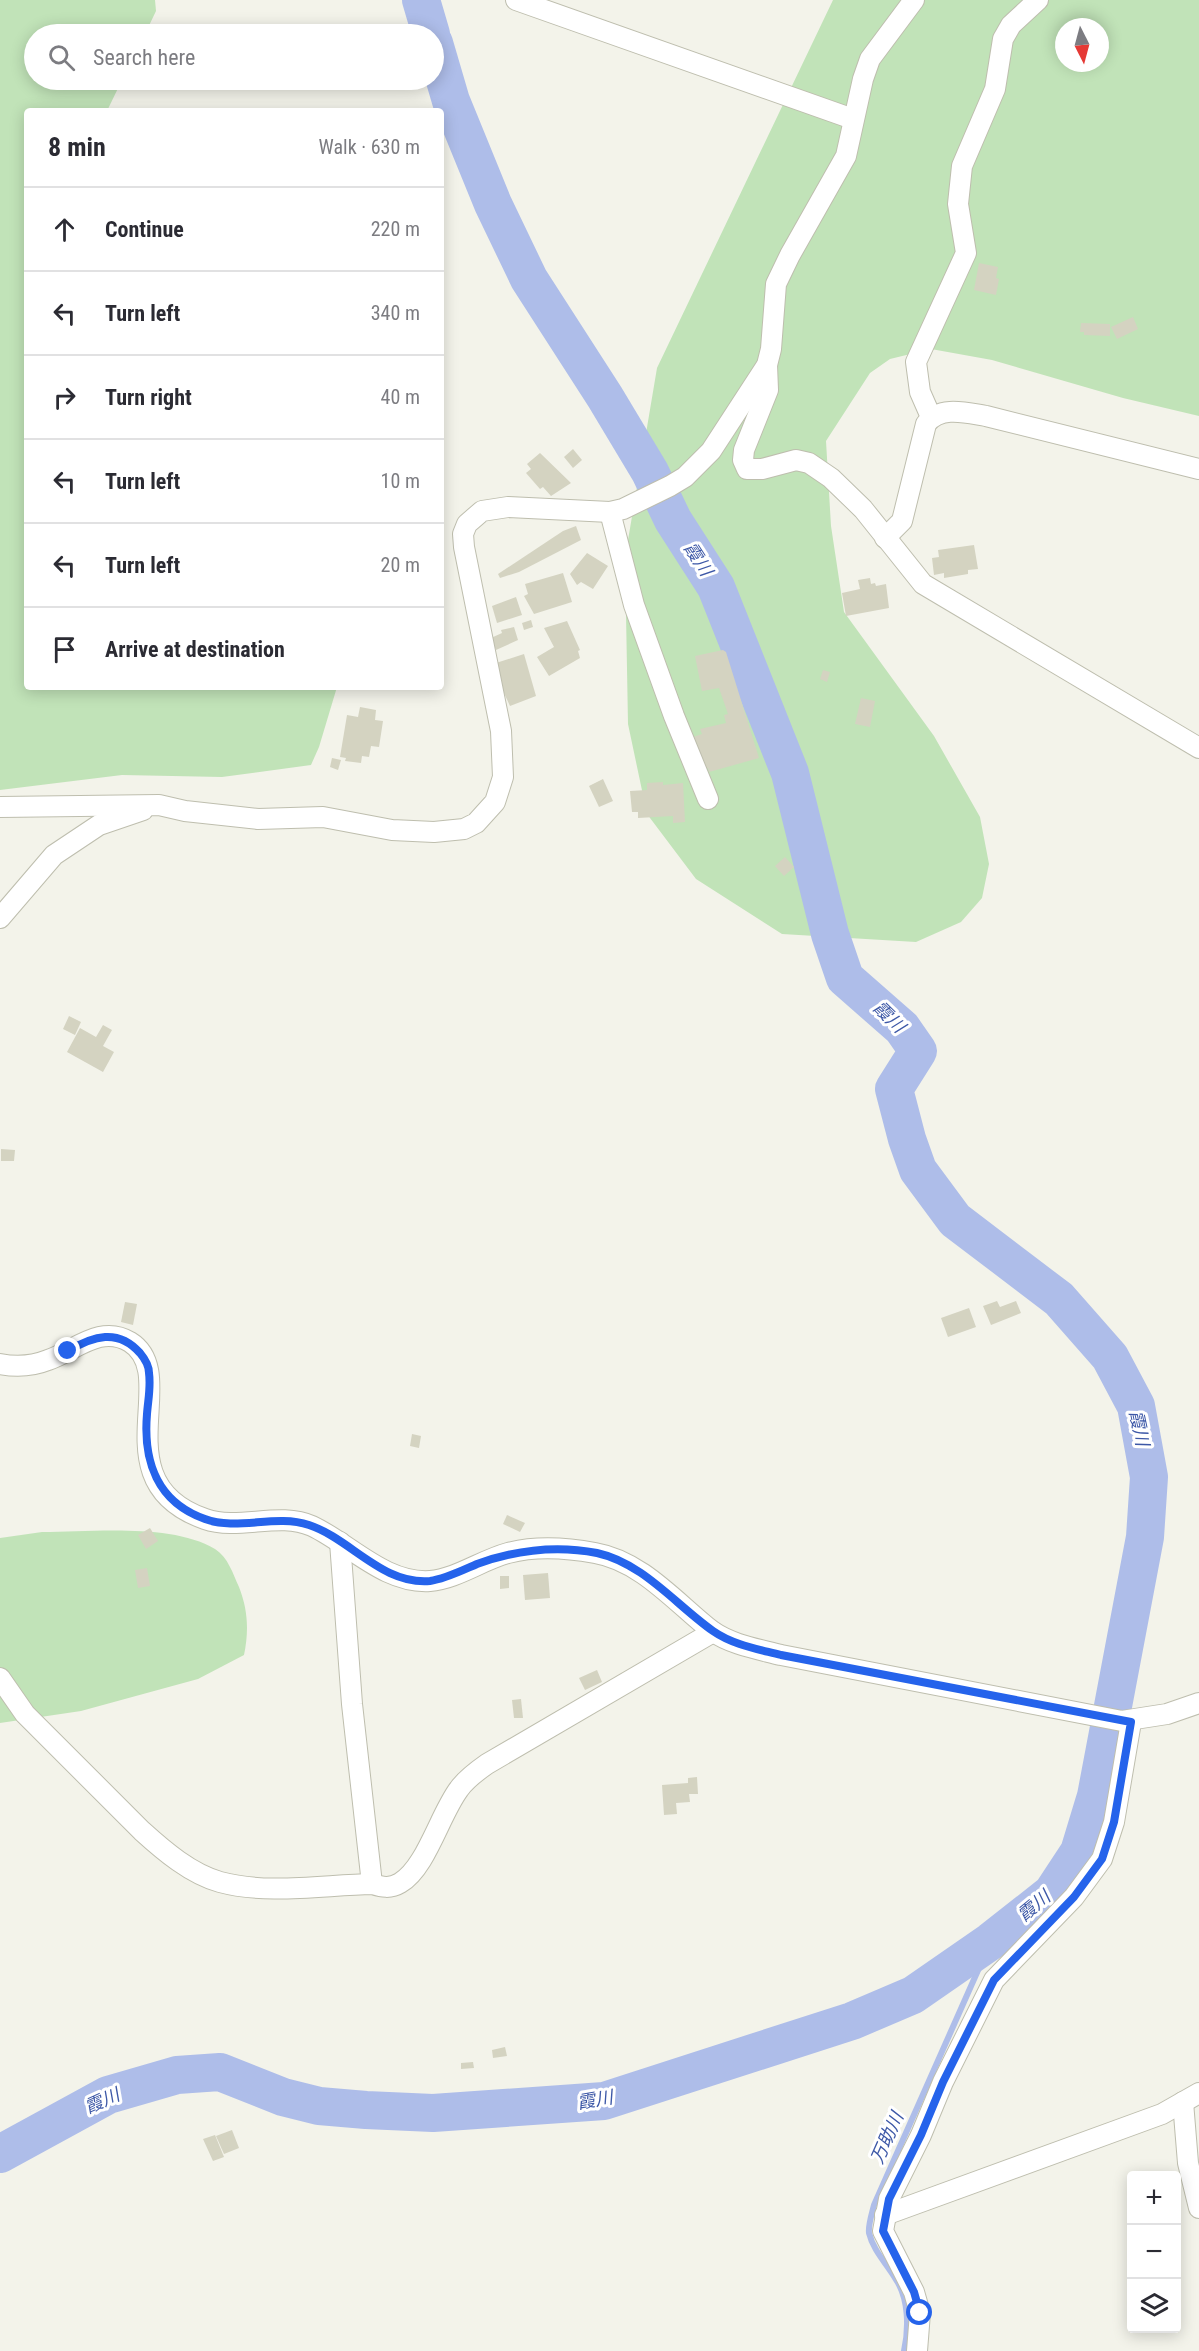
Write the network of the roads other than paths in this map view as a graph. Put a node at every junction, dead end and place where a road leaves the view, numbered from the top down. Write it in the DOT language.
graph roads {
  1 [pos="516,0"];
  2 [pos="914,0"];
  3 [pos="1038,0"];
  4 [pos="853,119"];
  5 [pos="766,365"];
  6 [pos="931,417"];
  7 [pos="1199,469"];
  8 [pos="610,512"];
  9 [pos="885,538"];
  10 [pos="1199,748"];
  11 [pos="708,799"];
  12 [pos="159,805"];
  13 [pos="0,807"];
  14 [pos="0,918"];
  15 [pos="0,1364"];
  16 [pos="340,1542"];
  17 [pos="714,1632"];
  18 [pos="0,1678"];
  19 [pos="1199,1703"];
  20 [pos="1126,1721"];
  21 [pos="372,1884"];
  22 [pos="1191,2098"];
  23 [pos="1199,2208"];
  24 [pos="885,2215"];
  25 [pos="917,2351"];
  1 -- 4 [label="street"];
  2 -- 4 [label="street"];
  3 -- 6 [label="street"];
  4 -- 5 [label="street"];
  5 -- 8 [label="street"];
  5 -- 9 [label="street"];
  6 -- 7 [label="street"];
  6 -- 9 [label="street"];
  8 -- 11 [label="street"];
  8 -- 12 [label="street"];
  9 -- 10 [label="street"];
  12 -- 13 [label="street"];
  12 -- 14 [label="street"];
  15 -- 16 [label="street"];
  16 -- 17 [label="street"];
  16 -- 21 [label="street"];
  17 -- 20 [label="street"];
  17 -- 21 [label="street"];
  18 -- 21 [label="street"];
  19 -- 20 [label="street"];
  20 -- 24 [label="street"];
  22 -- 23 [label="street"];
  22 -- 24 [label="street"];
  24 -- 25 [label="street"];
}
